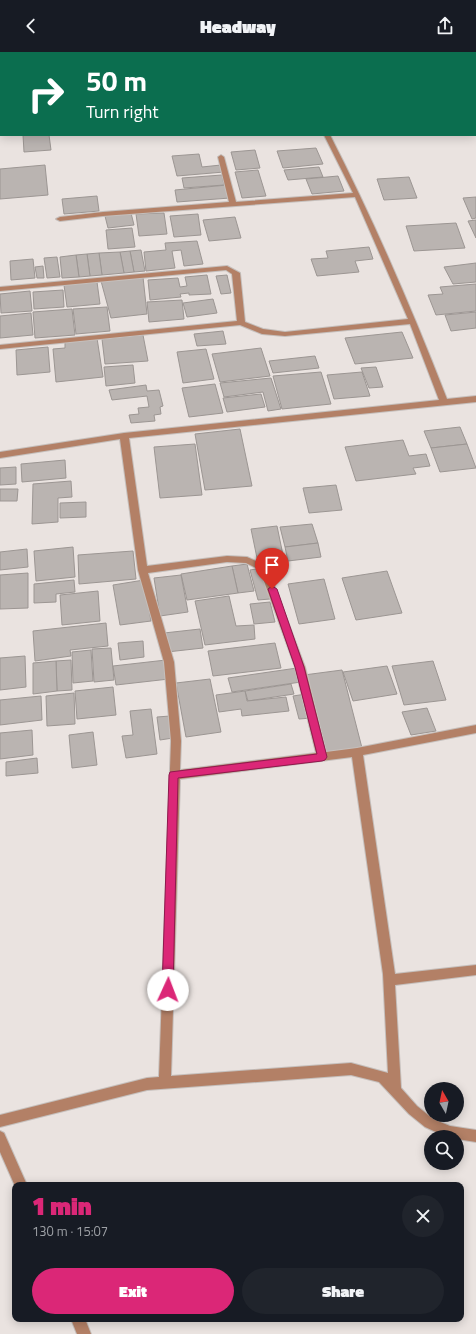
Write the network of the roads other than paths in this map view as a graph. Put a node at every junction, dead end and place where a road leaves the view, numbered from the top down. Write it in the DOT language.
graph roads {
  1 [pos="328,136"];
  2 [pos="221,157"];
  3 [pos="357,195"];
  4 [pos="233,205"];
  5 [pos="60,219"];
  6 [pos="0,289"];
  7 [pos="413,321"];
  8 [pos="242,322"];
  9 [pos="0,347"];
  10 [pos="476,399"];
  11 [pos="444,402"];
  12 [pos="124,436"];
  13 [pos="0,455"];
  14 [pos="143,570"];
  15 [pos="476,729"];
  16 [pos="358,752"];
  17 [pos="322,757"];
  18 [pos="174,775"];
  19 [pos="476,970"];
  20 [pos="390,980"];
  21 [pos="165,1083"];
  22 [pos="395,1090"];
  23 [pos="0,1122"];
  24 [pos="0,1136"];
  25 [pos="476,1136"];
  26 [pos="20,1182"];
  27 [pos="79,1322"];
  28 [pos="84,1334"];
  1 -- 3 [label="street"];
  2 -- 4 [label="street"];
  3 -- 4 [label="street"];
  3 -- 7 [label="street"];
  4 -- 5 [label="street"];
  6 -- 8 [label="street"];
  7 -- 8 [label="street"];
  7 -- 11 [label="street"];
  8 -- 9 [label="street"];
  10 -- 11 [label="street"];
  11 -- 12 [label="street"];
  12 -- 13 [label="street"];
  12 -- 14 [label="street"];
  14 -- 17 [label="street"];
  14 -- 18 [label="street"];
  15 -- 16 [label="street"];
  16 -- 17 [label="street"];
  16 -- 20 [label="street"];
  17 -- 18 [label="street"];
  18 -- 21 [label="street"];
  19 -- 20 [label="street"];
  20 -- 22 [label="street"];
  21 -- 22 [label="street"];
  21 -- 23 [label="street"];
  22 -- 25 [label="street"];
  24 -- 26 [label="street"];
  27 -- 28 [label="street"];
}
